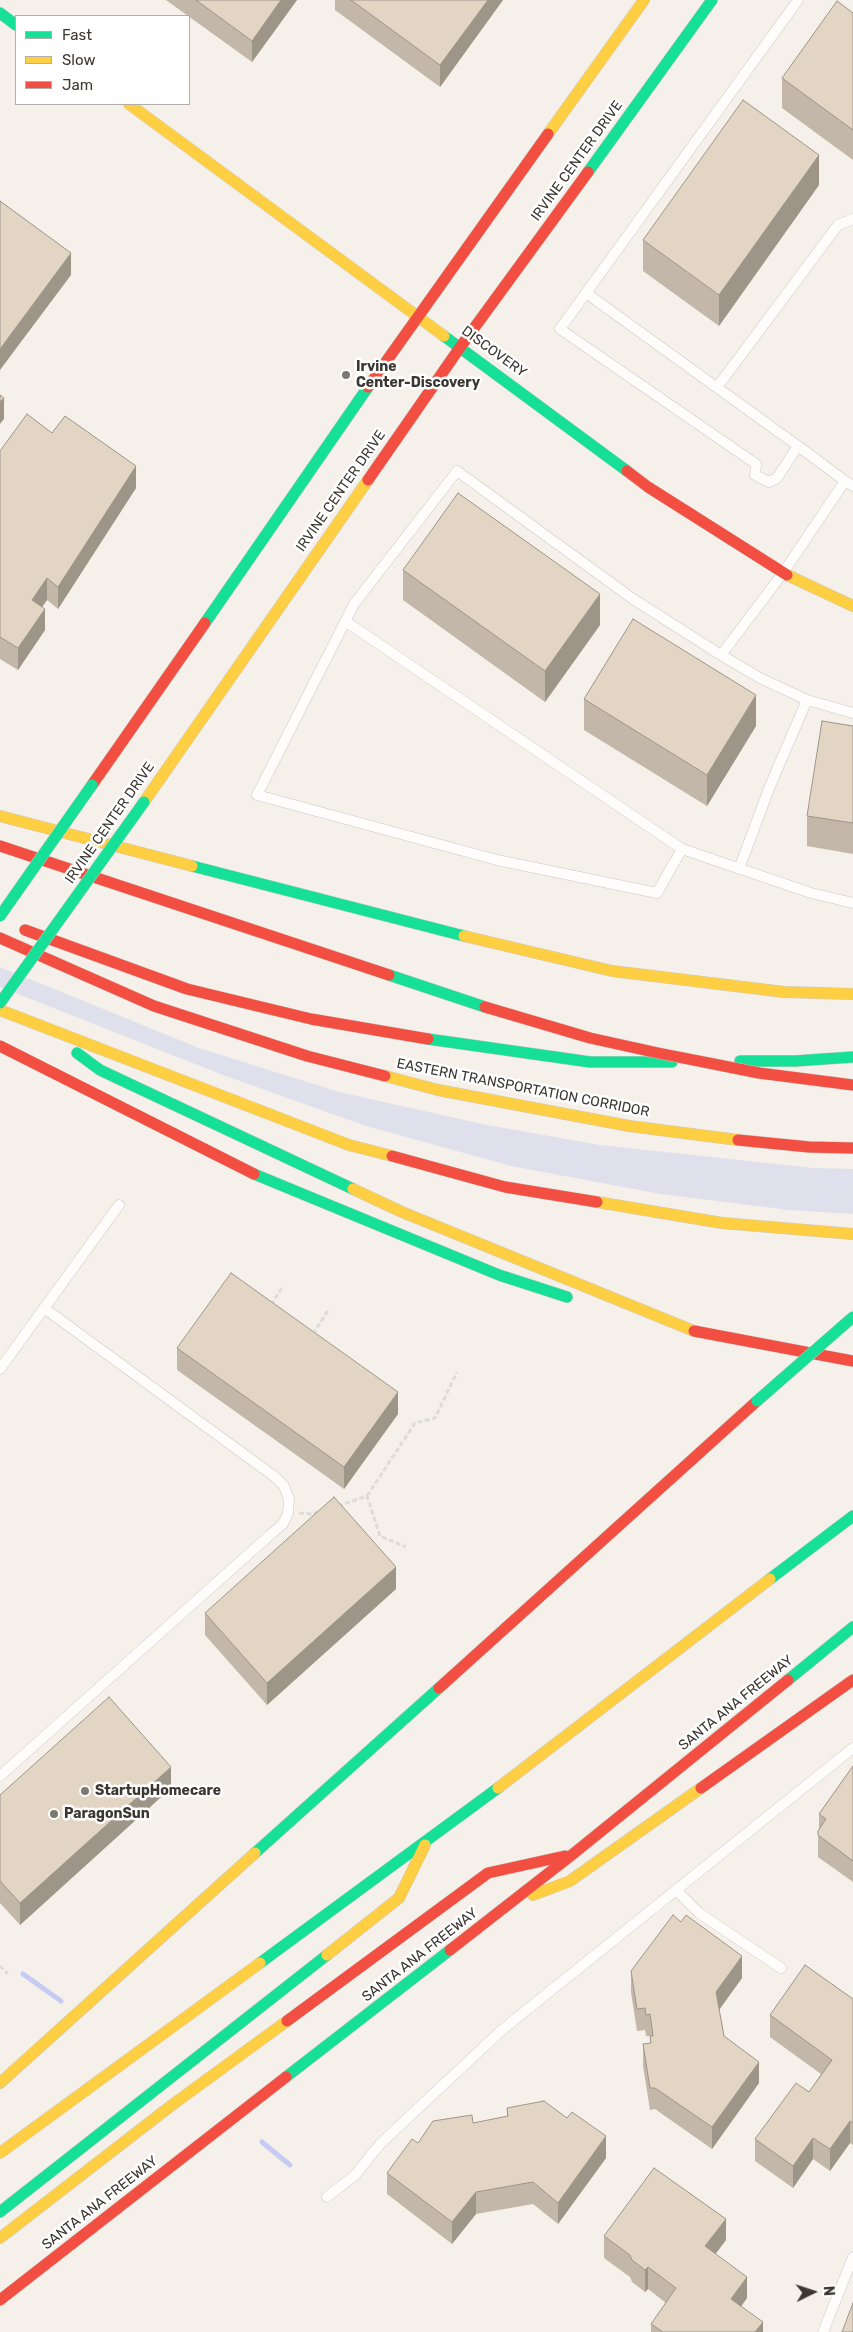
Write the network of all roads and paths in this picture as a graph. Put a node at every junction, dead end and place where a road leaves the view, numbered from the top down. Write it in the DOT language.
graph roads {
  1 [pos="644,0"];
  2 [pos="712,0"];
  3 [pos="798,0"];
  4 [pos="0,13"];
  5 [pos="15,24"];
  6 [pos="129,105"];
  7 [pos="853,219"];
  8 [pos="586,293"];
  9 [pos="417,317"];
  10 [pos="461,346"];
  11 [pos="718,386"];
  12 [pos="798,446"];
  13 [pos="849,483"];
  14 [pos="783,573"];
  15 [pos="853,606"];
  16 [pos="345,621"];
  17 [pos="721,655"];
  18 [pos="807,700"];
  19 [pos="853,713"];
  20 [pos="0,816"];
  21 [pos="0,846"];
  22 [pos="682,849"];
  23 [pos="739,869"];
  24 [pos="853,903"];
  25 [pos="0,916"];
  26 [pos="0,921"];
  27 [pos="0,938"];
  28 [pos="853,994"];
  29 [pos="0,1003"];
  30 [pos="0,1010"];
  31 [pos="44,1028"];
  32 [pos="0,1046"];
  33 [pos="853,1057"];
  34 [pos="853,1085"];
  35 [pos="853,1148"];
  36 [pos="119,1205"];
  37 [pos="853,1234"];
  38 [pos="283,1286"];
  39 [pos="578,1301"];
  40 [pos="44,1308"];
  41 [pos="330,1309"];
  42 [pos="268,1310"];
  43 [pos="622,1314"];
  44 [pos="853,1317"];
  45 [pos="702,1334"];
  46 [pos="310,1340"];
  47 [pos="853,1361"];
  48 [pos="0,1368"];
  49 [pos="457,1372"];
  50 [pos="367,1496"];
  51 [pos="288,1513"];
  52 [pos="853,1516"];
  53 [pos="406,1546"];
  54 [pos="853,1627"];
  55 [pos="853,1680"];
  56 [pos="853,1748"];
  57 [pos="0,1776"];
  58 [pos="427,1842"];
  59 [pos="573,1854"];
  60 [pos="676,1890"];
  61 [pos="508,1904"];
  62 [pos="0,1966"];
  63 [pos="781,1968"];
  64 [pos="8,1974"];
  65 [pos="0,2083"];
  66 [pos="0,2153"];
  67 [pos="327,2197"];
  68 [pos="0,2212"];
  69 [pos="0,2238"];
  70 [pos="853,2257"];
  71 [pos="0,2300"];
  72 [pos="823,2332"];
  1 -- 9 [label="main road"];
  2 -- 10 [label="main road, IRVINE CENTER DRIVE"];
  3 -- 8 [label="lane"];
  4 -- 5 [label="main road"];
  6 -- 9 [label="main road, DISCOVERY"];
  7 -- 11 [label="lane"];
  8 -- 11 [label="lane"];
  8 -- 12 [label="lane"];
  9 -- 10 [label="main road, DISCOVERY"];
  9 -- 25 [label="main road, bridge"];
  10 -- 14 [label="main road, DISCOVERY"];
  10 -- 29 [label="main road, IRVINE CENTER DRIVE, bridge"];
  11 -- 12 [label="lane"];
  12 -- 13 [label="lane"];
  13 -- 14 [label="lane"];
  14 -- 15 [label="main road, DISCOVERY"];
  14 -- 17 [label="lane"];
  16 -- 17 [label="lane"];
  16 -- 22 [label="lane"];
  16 -- 22 [label="lane"];
  17 -- 18 [label="lane"];
  18 -- 19 [label="lane"];
  18 -- 23 [label="lane"];
  20 -- 28 [label="main road"];
  21 -- 34 [label="main road, bridge"];
  22 -- 23 [label="lane"];
  23 -- 24 [label="lane"];
  26 -- 33 [label="main road"];
  27 -- 35 [label="main road, EASTERN TRANSPORTATION CORRIDOR"];
  30 -- 31 [label="main road"];
  31 -- 37 [label="main road"];
  31 -- 45 [label="main road"];
  32 -- 39 [label="main road"];
  36 -- 40 [label="lane"];
  38 -- 42 [label="path"];
  40 -- 48 [label="lane"];
  40 -- 51 [label="lane"];
  41 -- 46 [label="path"];
  43 -- 45 [label="main road"];
  44 -- 65 [label="main road, bridge"];
  45 -- 47 [label="main road"];
  49 -- 50 [label="path"];
  50 -- 51 [label="path"];
  50 -- 53 [label="path"];
  51 -- 57 [label="lane"];
  52 -- 58 [label="main road"];
  54 -- 59 [label="main road, SANTA ANA FREEWAY"];
  55 -- 61 [label="main road"];
  56 -- 60 [label="lane"];
  58 -- 66 [label="main road"];
  58 -- 68 [label="main road"];
  59 -- 61 [label="main road, SANTA ANA FREEWAY"];
  59 -- 69 [label="main road"];
  60 -- 63 [label="lane"];
  60 -- 67 [label="lane"];
  61 -- 71 [label="main road, SANTA ANA FREEWAY"];
  62 -- 64 [label="path"];
  70 -- 72 [label="lane"];
}
